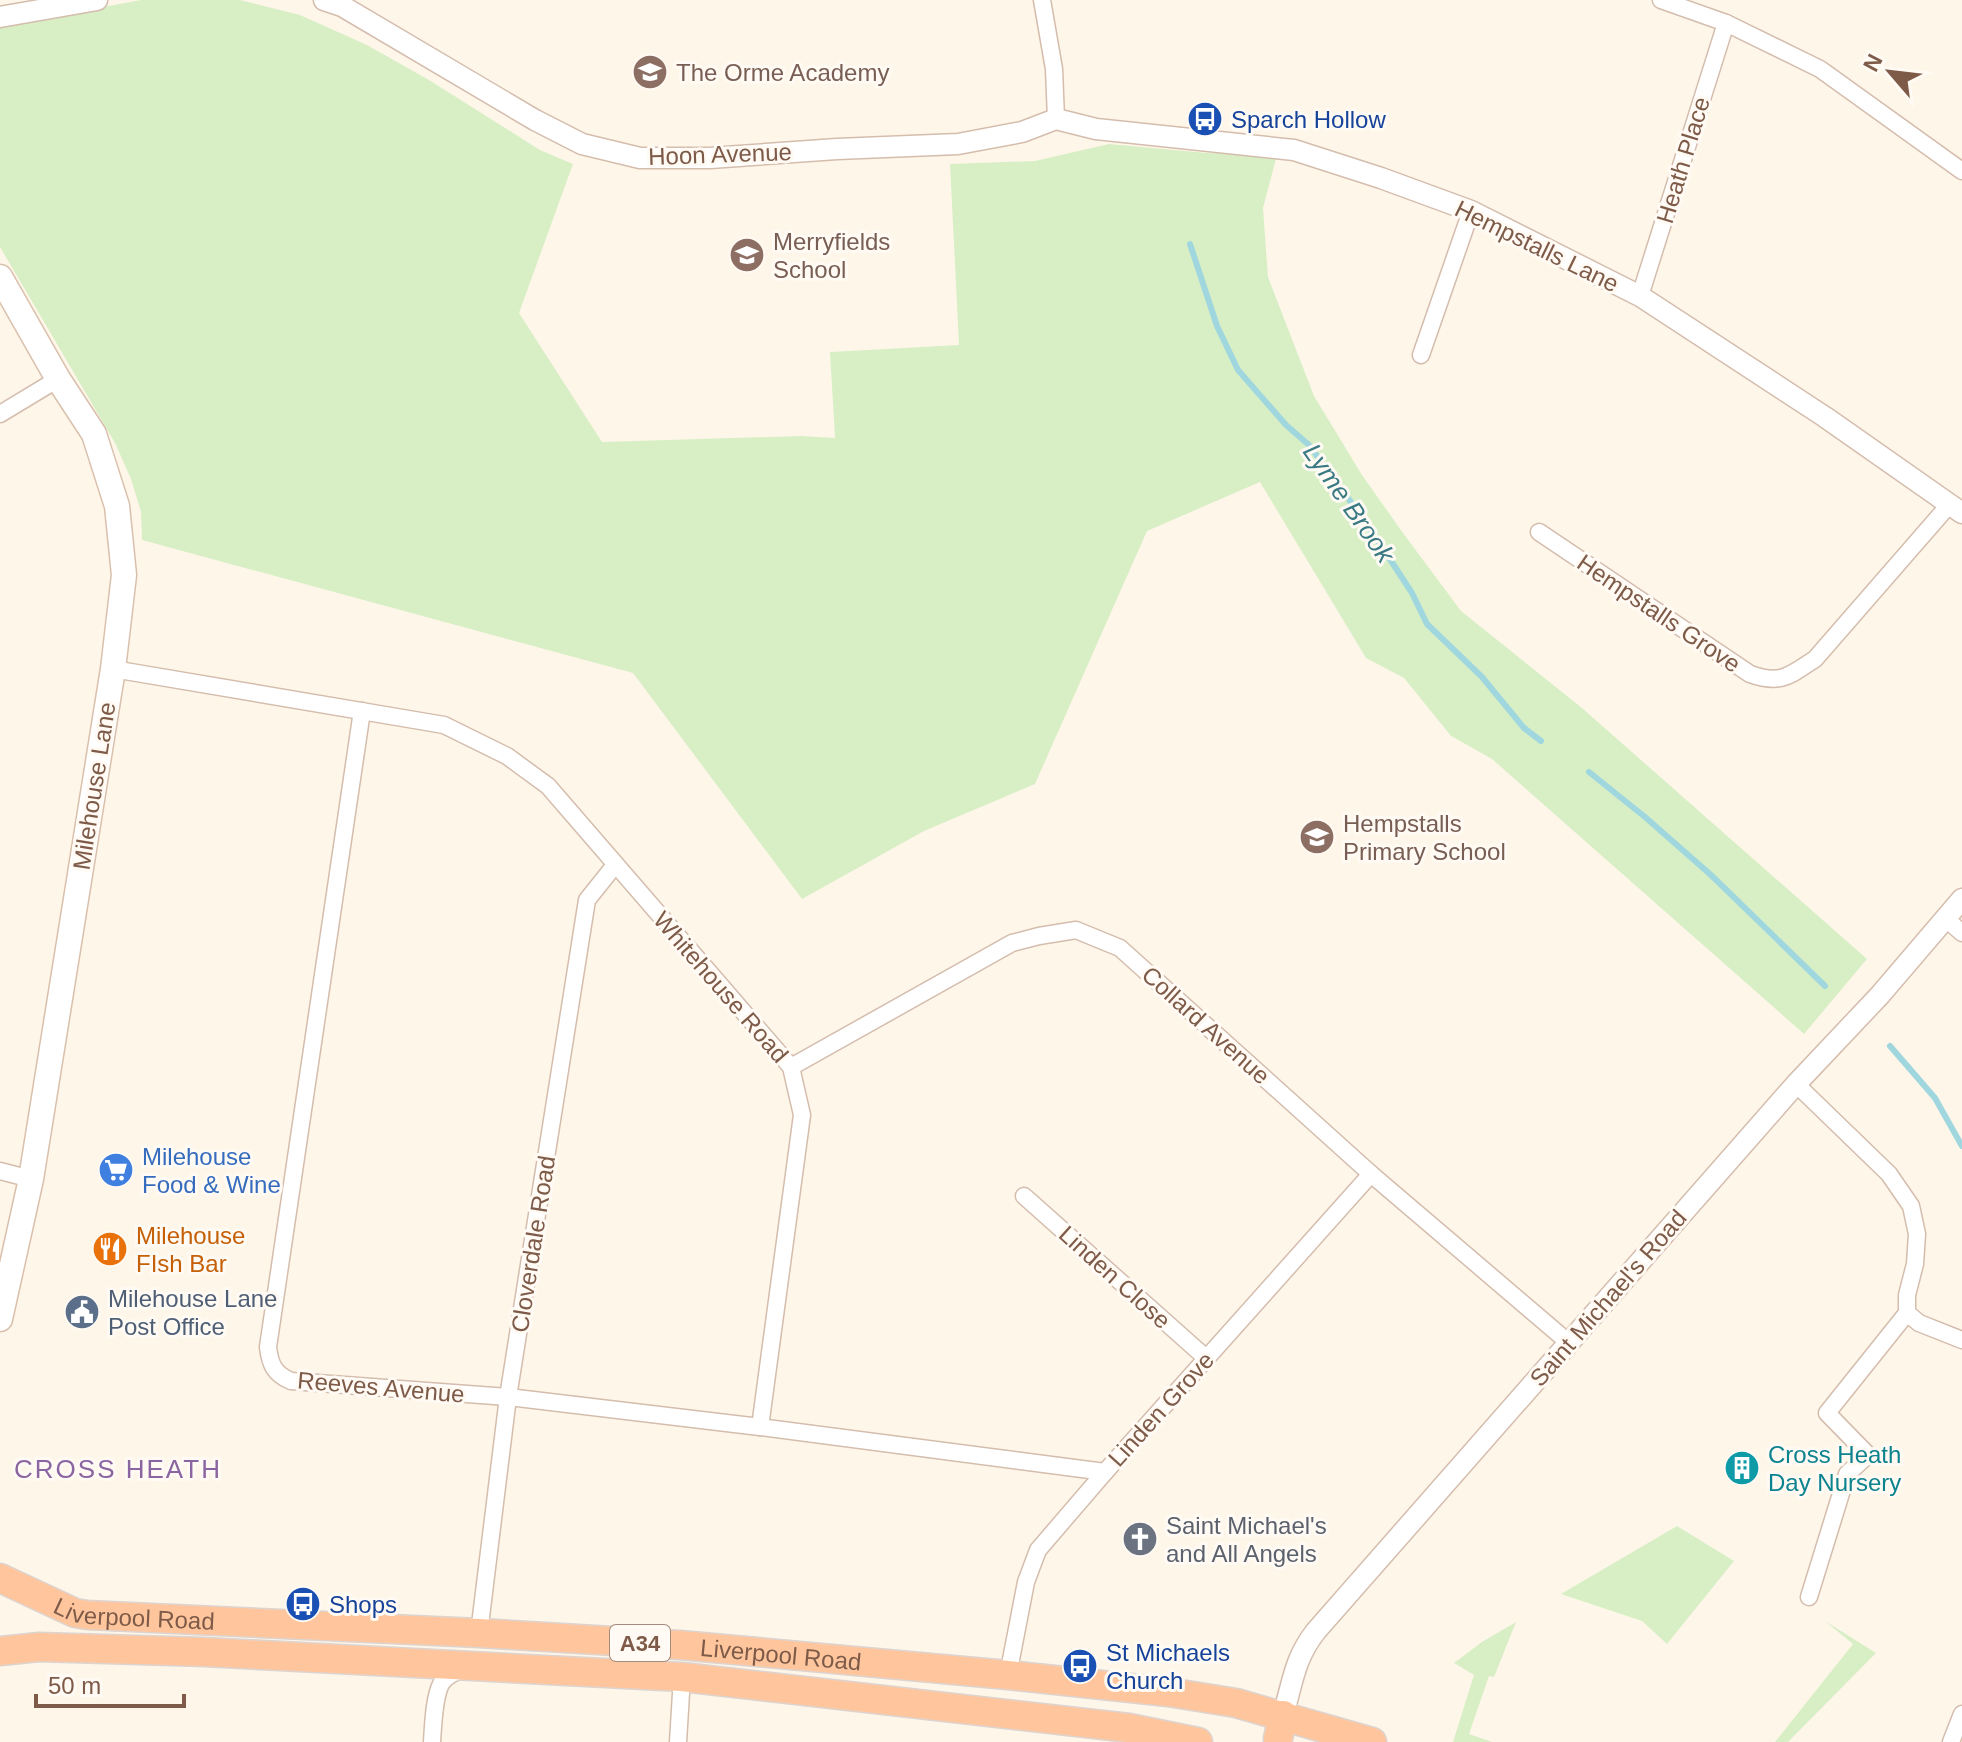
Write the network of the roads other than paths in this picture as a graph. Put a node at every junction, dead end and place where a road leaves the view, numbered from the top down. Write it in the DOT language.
graph roads {
  1 [pos="97,0"];
  2 [pos="324,0"];
  3 [pos="1042,0"];
  4 [pos="1661,0"];
  5 [pos="0,17"];
  6 [pos="1726,23"];
  7 [pos="1056,119"];
  8 [pos="1962,171"];
  9 [pos="1471,211"];
  10 [pos="0,277"];
  11 [pos="1640,296"];
  12 [pos="1421,355"];
  13 [pos="58,379"];
  14 [pos="0,414"];
  15 [pos="1955,509"];
  16 [pos="1539,532"];
  17 [pos="113,669"];
  18 [pos="362,711"];
  19 [pos="615,865"];
  20 [pos="1962,899"];
  21 [pos="1945,918"];
  22 [pos="1962,933"];
  23 [pos="791,1067"];
  24 [pos="1796,1084"];
  25 [pos="0,1171"];
  26 [pos="1371,1174"];
  27 [pos="31,1179"];
  28 [pos="1024,1196"];
  29 [pos="1907,1313"];
  30 [pos="0,1319"];
  31 [pos="1962,1340"];
  32 [pos="1568,1342"];
  33 [pos="1206,1358"];
  34 [pos="508,1397"];
  35 [pos="760,1427"];
  36 [pos="1105,1472"];
  37 [pos="0,1578"];
  38 [pos="1809,1597"];
  39 [pos="479,1633"];
  40 [pos="0,1651"];
  41 [pos="471,1666"];
  42 [pos="1008,1675"];
  43 [pos="682,1677"];
  44 [pos="1962,1714"];
  45 [pos="1280,1735"];
  46 [pos="432,1742"];
  47 [pos="678,1742"];
  48 [pos="1198,1742"];
  49 [pos="1372,1742"];
  50 [pos="1951,1742"];
  1 -- 5 [label="street"];
  2 -- 7 [label="street, Hoon Avenue"];
  3 -- 7 [label="street"];
  4 -- 6 [label="street"];
  6 -- 8 [label="street"];
  6 -- 11 [label="street, Heath Place"];
  7 -- 9 [label="street, Hempstalls Lane"];
  9 -- 11 [label="street, Hempstalls Lane"];
  9 -- 12 [label="street"];
  10 -- 13 [label="main road, Milehouse Lane"];
  11 -- 15 [label="street, Hempstalls Lane"];
  13 -- 14 [label="street"];
  13 -- 17 [label="main road, Milehouse Lane"];
  15 -- 16 [label="street, Hempstalls Grove"];
  17 -- 18 [label="street, Whitehouse Road"];
  17 -- 27 [label="main road, Milehouse Lane"];
  18 -- 19 [label="street, Whitehouse Road"];
  18 -- 34 [label="street, Reeves Avenue"];
  19 -- 23 [label="street, Whitehouse Road"];
  19 -- 34 [label="street, Cloverdale Road"];
  20 -- 21 [label="street, Saint Michael's Road"];
  21 -- 22 [label="street"];
  21 -- 24 [label="street, Saint Michael's Road"];
  23 -- 26 [label="street, Collard Avenue"];
  23 -- 35 [label="street, Whitehouse Road"];
  24 -- 29 [label="street"];
  24 -- 32 [label="street, Saint Michael's Road"];
  25 -- 27 [label="street"];
  26 -- 32 [label="street, Collard Avenue"];
  26 -- 33 [label="street, Linden Grove"];
  27 -- 30 [label="main road, Milehouse Lane"];
  28 -- 33 [label="street, Linden Close"];
  29 -- 31 [label="street"];
  29 -- 38 [label="street"];
  32 -- 45 [label="street, Saint Michael's Road"];
  33 -- 36 [label="street, Linden Grove"];
  34 -- 35 [label="street, Reeves Avenue"];
  34 -- 39 [label="street, Cloverdale Road"];
  35 -- 36 [label="street, Reeves Avenue"];
  36 -- 42 [label="street, Linden Grove"];
  37 -- 39 [label="highway, Liverpool Road / A34"];
  39 -- 42 [label="highway, Liverpool Road / A34"];
  40 -- 41 [label="highway, Liverpool Road / A34"];
  41 -- 43 [label="highway, Liverpool Road / A34"];
  41 -- 46 [label="street"];
  42 -- 45 [label="highway, Liverpool Road / A34"];
  43 -- 47 [label="street"];
  43 -- 48 [label="highway, Liverpool Road / A34"];
  44 -- 50 [label="street"];
  45 -- 49 [label="highway, Liverpool Road / A34"];
}
